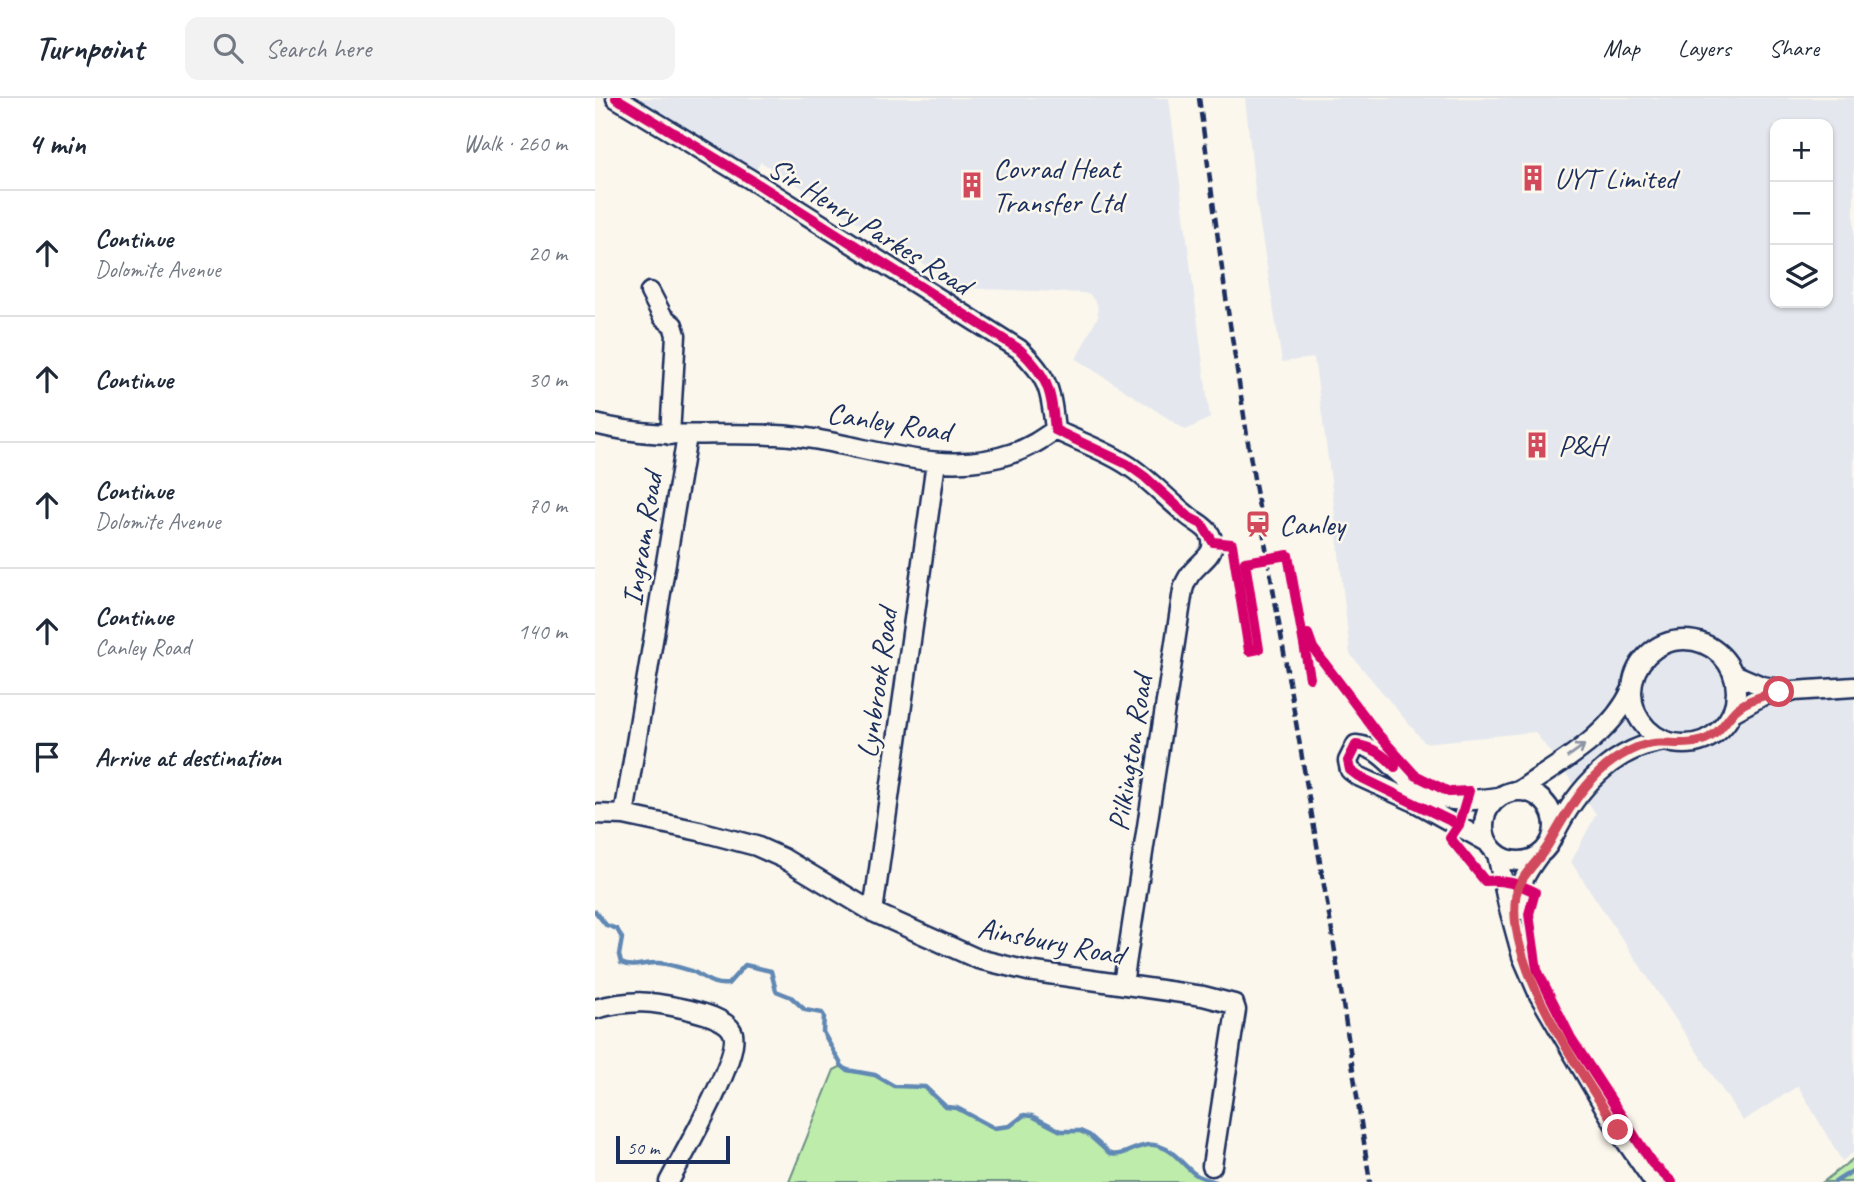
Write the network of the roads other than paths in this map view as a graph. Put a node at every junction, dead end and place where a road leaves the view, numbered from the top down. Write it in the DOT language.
graph roads {
  1 [pos="616,98"];
  2 [pos="650,292"];
  3 [pos="595,424"];
  4 [pos="1055,430"];
  5 [pos="678,436"];
  6 [pos="936,462"];
  7 [pos="1734,674"];
  8 [pos="1854,687"];
  9 [pos="1632,689"];
  10 [pos="1802,691"];
  11 [pos="1733,712"];
  12 [pos="1667,741"];
  13 [pos="1520,790"];
  14 [pos="1498,797"];
  15 [pos="595,814"];
  16 [pos="624,815"];
  17 [pos="1553,837"];
  18 [pos="1492,848"];
  19 [pos="1539,855"];
  20 [pos="873,912"];
  21 [pos="1515,929"];
  22 [pos="1123,984"];
  23 [pos="595,1009"];
  24 [pos="1212,1166"];
  25 [pos="669,1182"];
  26 [pos="1654,1182"];
  1 -- 4 [label="street, Sir Henry Parkes Road"];
  2 -- 5 [label="street, Ingram Road"];
  3 -- 5 [label="street, Canley Road"];
  4 -- 6 [label="street, Canley Road"];
  4 -- 22 [label="street, Pilkington Road"];
  5 -- 6 [label="street, Canley Road"];
  5 -- 16 [label="street, Ingram Road"];
  6 -- 20 [label="street, Lynbrook Road"];
  7 -- 9 [label="street"];
  7 -- 10 [label="street"];
  7 -- 11 [label="street"];
  8 -- 10 [label="street"];
  9 -- 12 [label="street"];
  13 -- 9 [label="street, one-way"];
  10 -- 11 [label="street"];
  11 -- 12 [label="street"];
  12 -- 17 [label="street"];
  13 -- 14 [label="street"];
  13 -- 17 [label="street"];
  14 -- 18 [label="street"];
  14 -- 18 [label="street"];
  15 -- 16 [label="street, Ainsbury Road"];
  16 -- 20 [label="street, Ainsbury Road"];
  17 -- 19 [label="street"];
  18 -- 19 [label="street"];
  18 -- 21 [label="street"];
  19 -- 21 [label="street"];
  20 -- 22 [label="street, Ainsbury Road"];
  21 -- 26 [label="street"];
  22 -- 24 [label="street, Ainsbury Road"];
  23 -- 25 [label="street"];
}
